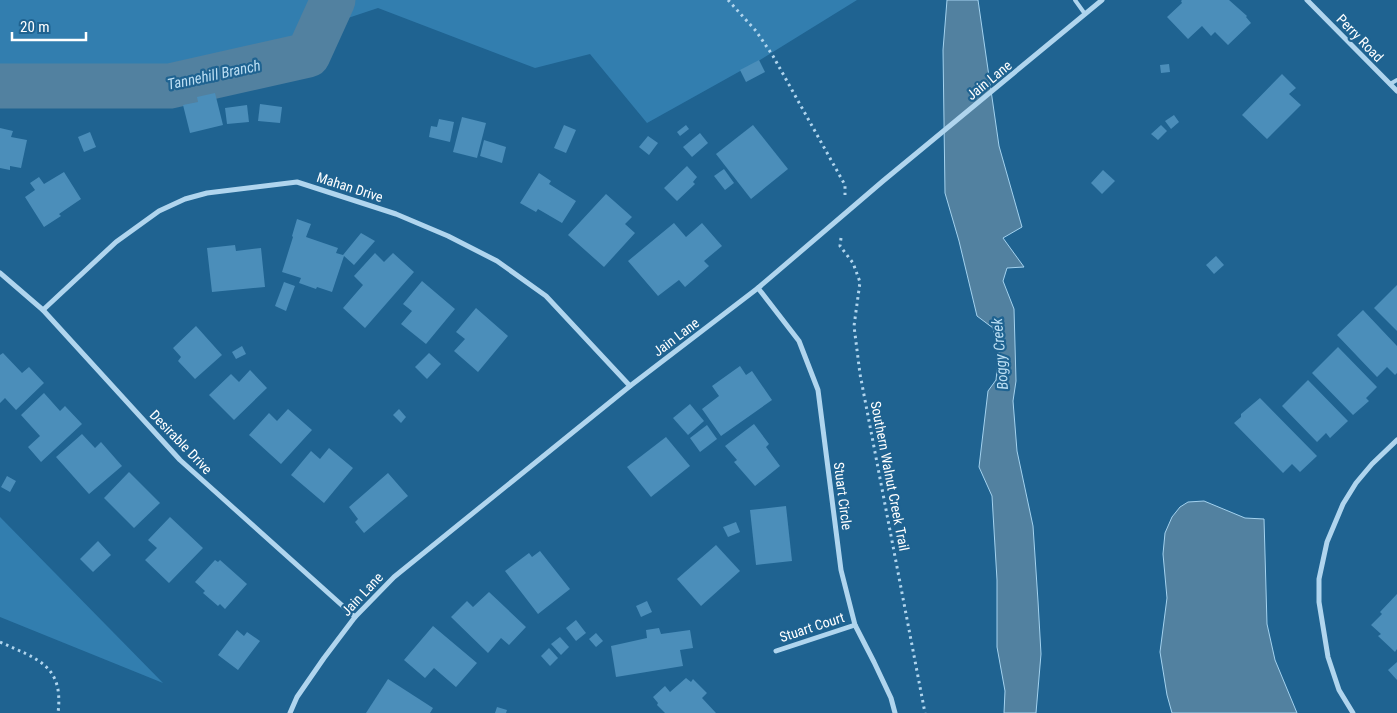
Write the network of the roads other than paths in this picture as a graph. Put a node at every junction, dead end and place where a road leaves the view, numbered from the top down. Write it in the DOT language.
graph roads {
  1 [pos="1075,0"];
  2 [pos="1102,0"];
  3 [pos="1307,0"];
  4 [pos="1085,14"];
  5 [pos="1397,80"];
  6 [pos="1390,84"];
  7 [pos="1397,91"];
  8 [pos="0,273"];
  9 [pos="758,288"];
  10 [pos="43,310"];
  11 [pos="630,386"];
  12 [pos="1397,440"];
  13 [pos="355,617"];
  14 [pos="855,625"];
  15 [pos="776,651"];
  16 [pos="290,713"];
  17 [pos="895,713"];
  18 [pos="1353,713"];
  1 -- 4 [label="lane"];
  2 -- 4 [label="street, Jain Lane"];
  3 -- 6 [label="street, Perry Road"];
  4 -- 9 [label="street, Jain Lane"];
  5 -- 6 [label="lane"];
  6 -- 7 [label="street, Perry Road"];
  8 -- 10 [label="street, Desirable Drive"];
  9 -- 11 [label="street, Jain Lane"];
  9 -- 14 [label="street, Stuart Circle"];
  10 -- 11 [label="street, Mahan Drive"];
  10 -- 13 [label="street, Desirable Drive"];
  11 -- 13 [label="street, Jain Lane"];
  12 -- 18 [label="street"];
  13 -- 16 [label="street, Jain Lane"];
  14 -- 15 [label="street, Stuart Court"];
  14 -- 17 [label="street, Stuart Circle"];
}
